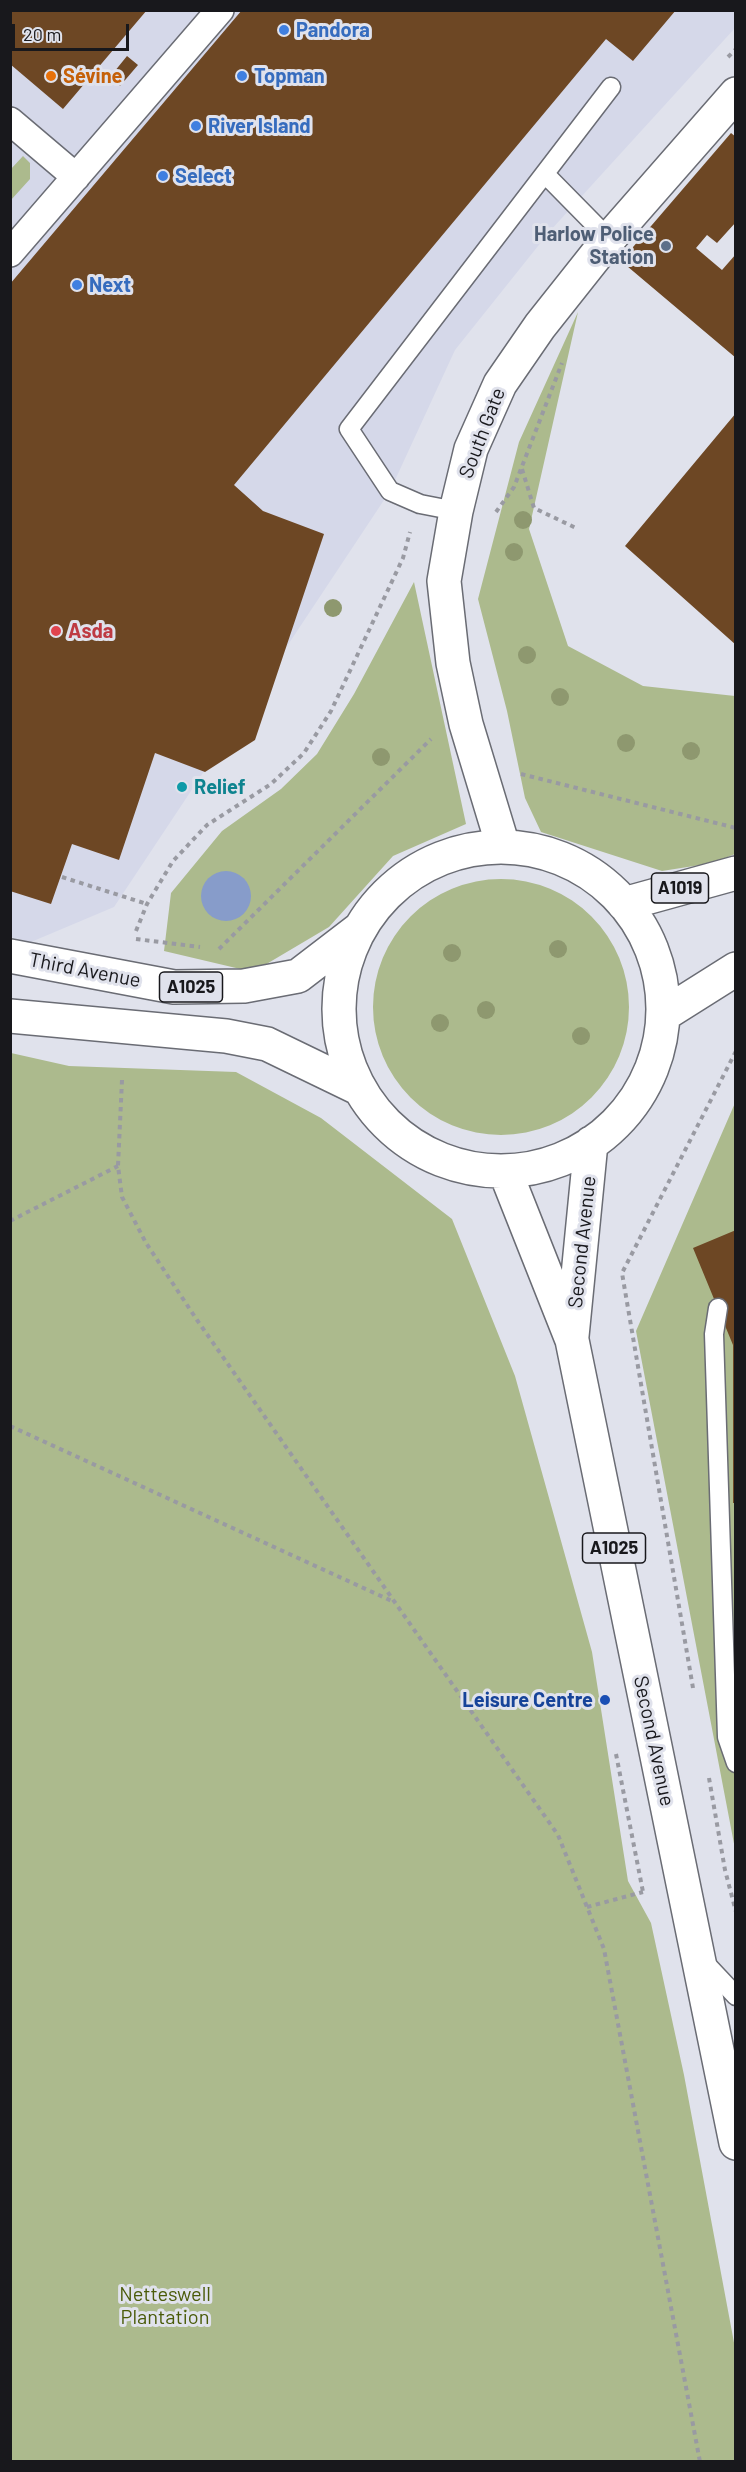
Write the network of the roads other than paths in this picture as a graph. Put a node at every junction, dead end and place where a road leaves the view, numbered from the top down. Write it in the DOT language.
graph roads {
  1 [pos="219,10"];
  2 [pos="611,87"];
  3 [pos="735,94"];
  4 [pos="10,121"];
  5 [pos="545,174"];
  6 [pos="76,177"];
  7 [pos="609,239"];
  8 [pos="10,253"];
  9 [pos="456,511"];
  10 [pos="504,846"];
  11 [pos="735,873"];
  12 [pos="624,904"];
  13 [pos="358,930"];
  14 [pos="10,956"];
  15 [pos="735,969"];
  16 [pos="663,1015"];
  17 [pos="10,1016"];
  18 [pos="360,1089"];
  19 [pos="591,1143"];
  20 [pos="505,1171"];
  21 [pos="718,1308"];
  22 [pos="572,1340"];
  23 [pos="735,1763"];
  24 [pos="696,1950"];
  25 [pos="735,1996"];
  26 [pos="735,2143"];
  1 -- 6 [label="street"];
  2 -- 5 [label="lane"];
  3 -- 7 [label="main road, South Gate"];
  4 -- 6 [label="street"];
  5 -- 7 [label="lane"];
  5 -- 9 [label="lane"];
  6 -- 8 [label="street"];
  7 -- 9 [label="main road, South Gate"];
  9 -- 10 [label="main road, South Gate"];
  10 -- 12 [label="main road"];
  10 -- 13 [label="main road"];
  11 -- 12 [label="main road, A1019"];
  12 -- 16 [label="main road"];
  13 -- 14 [label="main road, Third Avenue / A1025"];
  13 -- 18 [label="main road"];
  15 -- 16 [label="main road"];
  16 -- 19 [label="main road"];
  17 -- 18 [label="main road, A1025"];
  18 -- 20 [label="main road"];
  19 -- 20 [label="main road"];
  19 -- 22 [label="main road, Second Avenue / A1025"];
  20 -- 22 [label="main road, Second Avenue / A1025"];
  21 -- 23 [label="lane"];
  22 -- 24 [label="main road, Second Avenue / A1025"];
  24 -- 25 [label="lane"];
  24 -- 26 [label="main road, Second Avenue / A1025"];
}
